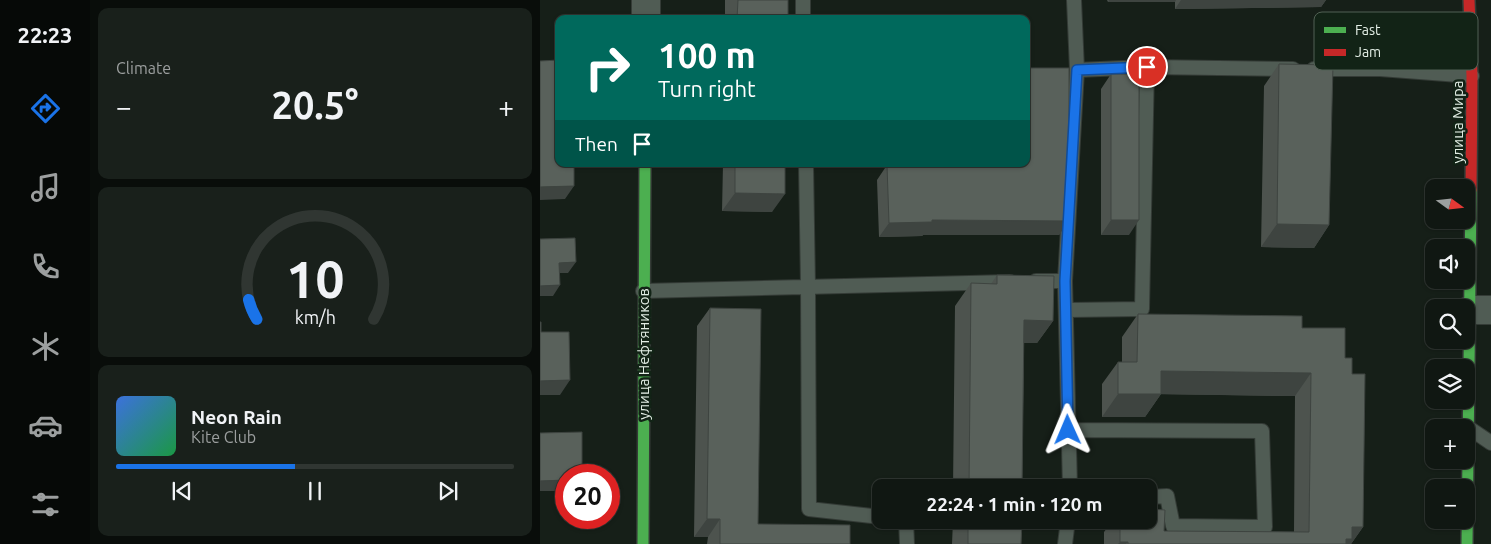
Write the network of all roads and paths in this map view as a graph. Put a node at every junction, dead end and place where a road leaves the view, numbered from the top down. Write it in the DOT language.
graph roads {
  1 [pos="646,0"];
  2 [pos="803,0"];
  3 [pos="1074,0"];
  4 [pos="646,15"];
  5 [pos="803,15"];
  6 [pos="1147,67"];
  7 [pos="1314,68"];
  8 [pos="1077,70"];
  9 [pos="1393,70"];
  10 [pos="1472,70"];
  11 [pos="1472,76"];
  12 [pos="645,167"];
  13 [pos="806,167"];
  14 [pos="1065,281"];
  15 [pos="808,286"];
  16 [pos="643,291"];
  17 [pos="1067,310"];
  18 [pos="1481,310"];
  19 [pos="1470,419"];
  20 [pos="1068,430"];
  21 [pos="1475,432"];
  22 [pos="1491,442"];
  23 [pos="1468,469"];
  24 [pos="1070,479"];
  25 [pos="1157,497"];
  26 [pos="872,516"];
  27 [pos="906,529"];
  28 [pos="1067,529"];
  29 [pos="642,544"];
  30 [pos="907,544"];
  31 [pos="1065,544"];
  32 [pos="1467,544"];
  1 -- 4 [label="street"];
  2 -- 5 [label="lane"];
  3 -- 8 [label="lane"];
  6 -- 7 [label="lane"];
  6 -- 8 [label="lane"];
  6 -- 17 [label="lane"];
  8 -- 14 [label="lane"];
  9 -- 11 [label="lane"];
  10 -- 11 [label="main road, улица Мира"];
  11 -- 18 [label="main road, улица Мира"];
  12 -- 16 [label="main road, улица Нефтяников"];
  13 -- 15 [label="lane"];
  14 -- 15 [label="lane"];
  14 -- 17 [label="lane"];
  15 -- 16 [label="lane"];
  15 -- 26 [label="lane"];
  16 -- 29 [label="main road, улица Нефтяников"];
  17 -- 20 [label="lane"];
  18 -- 19 [label="main road, улица Мира"];
  20 -- 24 [label="lane"];
  20 -- 25 [label="lane"];
  21 -- 22 [label="lane"];
  23 -- 32 [label="main road, улица Мира"];
  27 -- 30 [label="lane"];
  28 -- 31 [label="lane"];
}
